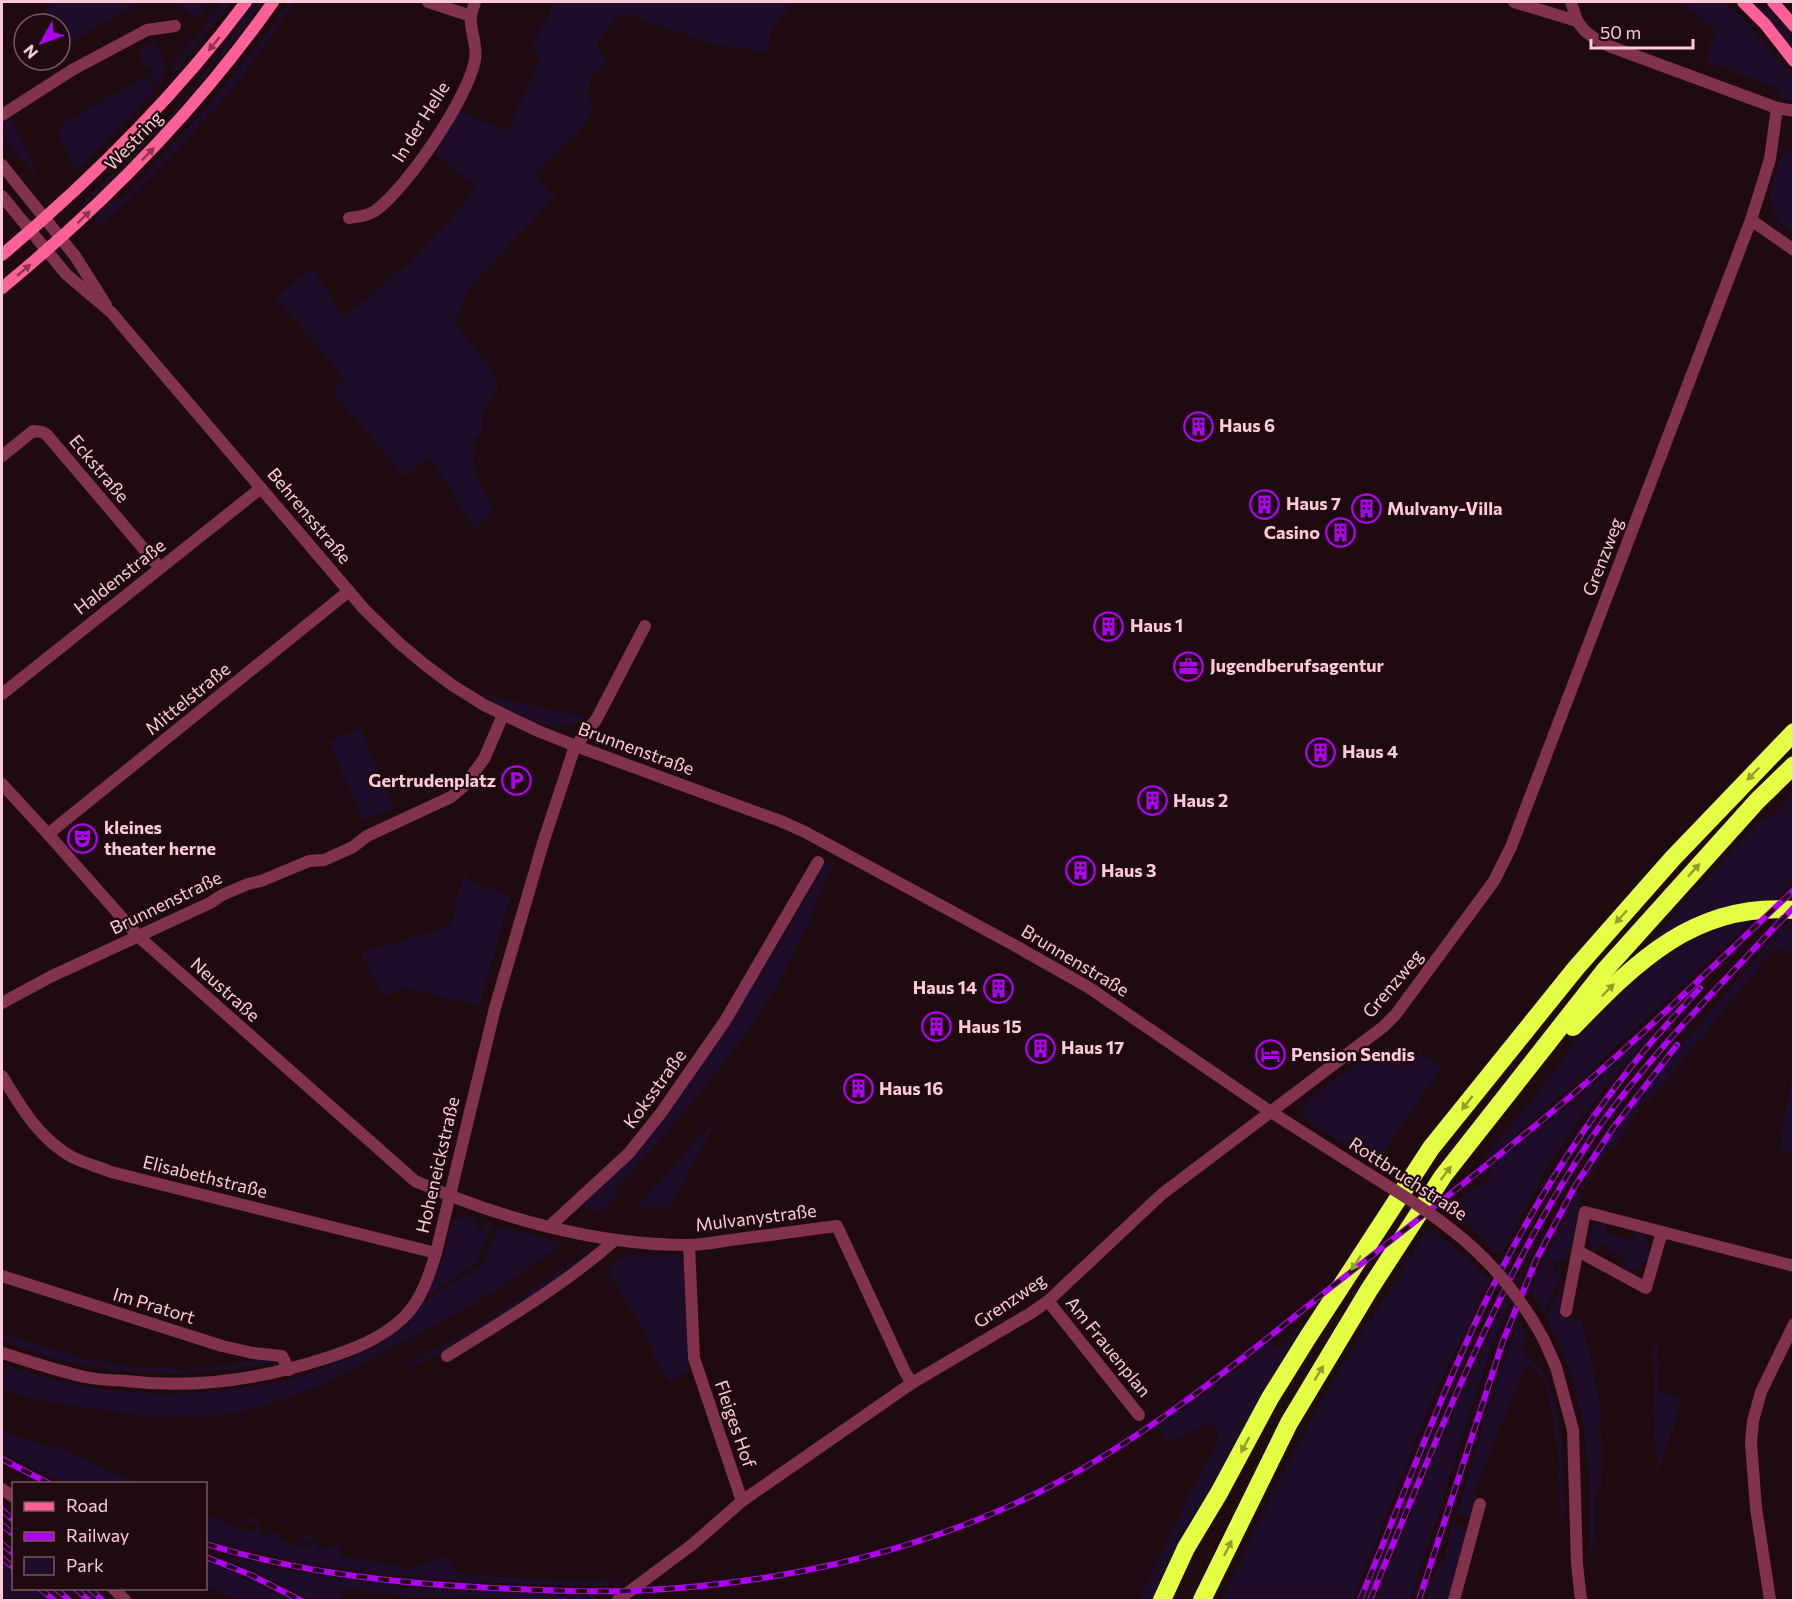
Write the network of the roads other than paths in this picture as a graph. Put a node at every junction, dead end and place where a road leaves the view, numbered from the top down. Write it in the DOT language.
graph roads {
  1 [pos="246,2"];
  2 [pos="273,2"];
  3 [pos="428,2"];
  4 [pos="475,2"];
  5 [pos="1514,2"];
  6 [pos="1571,2"];
  7 [pos="1743,2"];
  8 [pos="1773,2"];
  9 [pos="471,16"];
  10 [pos="1577,21"];
  11 [pos="175,26"];
  12 [pos="1794,26"];
  13 [pos="1794,61"];
  14 [pos="1777,108"];
  15 [pos="1794,111"];
  16 [pos="2,115"];
  17 [pos="2,165"];
  18 [pos="2,196"];
  19 [pos="349,218"];
  20 [pos="45,219"];
  21 [pos="1751,220"];
  22 [pos="30,231"];
  23 [pos="60,238"];
  24 [pos="1794,250"];
  25 [pos="46,251"];
  26 [pos="2,255"];
  27 [pos="2,288"];
  28 [pos="112,313"];
  29 [pos="2,456"];
  30 [pos="261,488"];
  31 [pos="160,568"];
  32 [pos="349,591"];
  33 [pos="645,626"];
  34 [pos="2,694"];
  35 [pos="503,715"];
  36 [pos="1794,732"];
  37 [pos="576,746"];
  38 [pos="1794,765"];
  39 [pos="2,784"];
  40 [pos="48,834"];
  41 [pos="818,862"];
  42 [pos="1794,910"];
  43 [pos="139,937"];
  44 [pos="2,1003"];
  45 [pos="1521,1075"];
  46 [pos="2,1076"];
  47 [pos="1270,1112"];
  48 [pos="449,1196"];
  49 [pos="549,1227"];
  50 [pos="1662,1232"];
  51 [pos="615,1240"];
  52 [pos="689,1245"];
  53 [pos="1578,1251"];
  54 [pos="436,1253"];
  55 [pos="1794,1266"];
  56 [pos="2,1276"];
  57 [pos="1048,1301"];
  58 [pos="1566,1311"];
  59 [pos="1794,1324"];
  60 [pos="2,1353"];
  61 [pos="447,1356"];
  62 [pos="289,1370"];
  63 [pos="912,1383"];
  64 [pos="1139,1415"];
  65 [pos="1219,1493"];
  66 [pos="742,1501"];
  67 [pos="1480,1504"];
  68 [pos="618,1600"];
  69 [pos="1162,1600"];
  70 [pos="1175,1600"];
  71 [pos="1202,1600"];
  72 [pos="1454,1600"];
  73 [pos="1581,1600"];
  74 [pos="1770,1600"];
  1 -- 20 [label="main road, Westring, one-way"];
  23 -- 2 [label="main road, Westring, one-way"];
  3 -- 9 [label="street"];
  4 -- 9 [label="street, In der Helle"];
  5 -- 10 [label="street"];
  6 -- 10 [label="street"];
  7 -- 13 [label="main road"];
  8 -- 12 [label="main road"];
  9 -- 19 [label="street, In der Helle"];
  10 -- 14 [label="street"];
  11 -- 16 [label="street"];
  14 -- 15 [label="street"];
  14 -- 21 [label="street, Grenzweg"];
  17 -- 20 [label="street, Behrensstraße"];
  18 -- 22 [label="street, Behrensstraße"];
  20 -- 22 [label="main road, Westring"];
  20 -- 23 [label="street, Behrensstraße"];
  21 -- 24 [label="street"];
  21 -- 47 [label="street, Grenzweg"];
  22 -- 25 [label="street, Behrensstraße"];
  22 -- 26 [label="main road, Westring"];
  23 -- 25 [label="main road, Westring"];
  23 -- 28 [label="street, Behrensstraße"];
  27 -- 25 [label="main road, Westring, one-way"];
  25 -- 28 [label="street, Behrensstraße"];
  28 -- 30 [label="street, Behrensstraße"];
  29 -- 31 [label="street, Eckstraße"];
  30 -- 31 [label="street, Haldenstraße"];
  30 -- 32 [label="street, Behrensstraße"];
  31 -- 34 [label="street, Haldenstraße"];
  32 -- 35 [label="street, Behrensstraße"];
  32 -- 40 [label="street, Mittelstraße"];
  33 -- 37 [label="street, Hoheneickstraße"];
  35 -- 37 [label="street, Brunnenstraße"];
  35 -- 43 [label="street, Brunnenstraße"];
  36 -- 65 [label="highway, one-way"];
  37 -- 47 [label="street, Brunnenstraße"];
  37 -- 48 [label="street, Hoheneickstraße"];
  45 -- 38 [label="highway, one-way"];
  39 -- 40 [label="street, Neustraße"];
  40 -- 43 [label="street, Neustraße"];
  41 -- 49 [label="street, Koksstraße"];
  45 -- 42 [label="highway, one-way"];
  43 -- 44 [label="street, Brunnenstraße"];
  43 -- 48 [label="street, Neustraße"];
  71 -- 45 [label="highway, one-way"];
  46 -- 54 [label="street, Elisabethstraße"];
  47 -- 57 [label="street, Grenzweg"];
  47 -- 73 [label="street, Rottbruchstraße, bridge"];
  48 -- 49 [label="street"];
  48 -- 54 [label="street, Hoheneickstraße"];
  49 -- 51 [label="street, Mulvanystraße"];
  50 -- 53 [label="street"];
  50 -- 53 [label="street"];
  50 -- 55 [label="street"];
  51 -- 52 [label="street, Mulvanystraße"];
  51 -- 61 [label="street"];
  52 -- 63 [label="street, Mulvanystraße"];
  52 -- 66 [label="street, Fleiges Hof"];
  53 -- 58 [label="street"];
  54 -- 62 [label="street, Hoheneickstraße"];
  56 -- 62 [label="street, Im Pratort"];
  57 -- 63 [label="street, Grenzweg"];
  57 -- 64 [label="street, Am Frauenplan"];
  59 -- 74 [label="street"];
  60 -- 62 [label="street, Hoheneickstraße"];
  63 -- 66 [label="street, Grenzweg"];
  65 -- 69 [label="highway"];
  65 -- 70 [label="highway"];
  66 -- 68 [label="street, Grenzweg"];
  67 -- 72 [label="street"];
}
